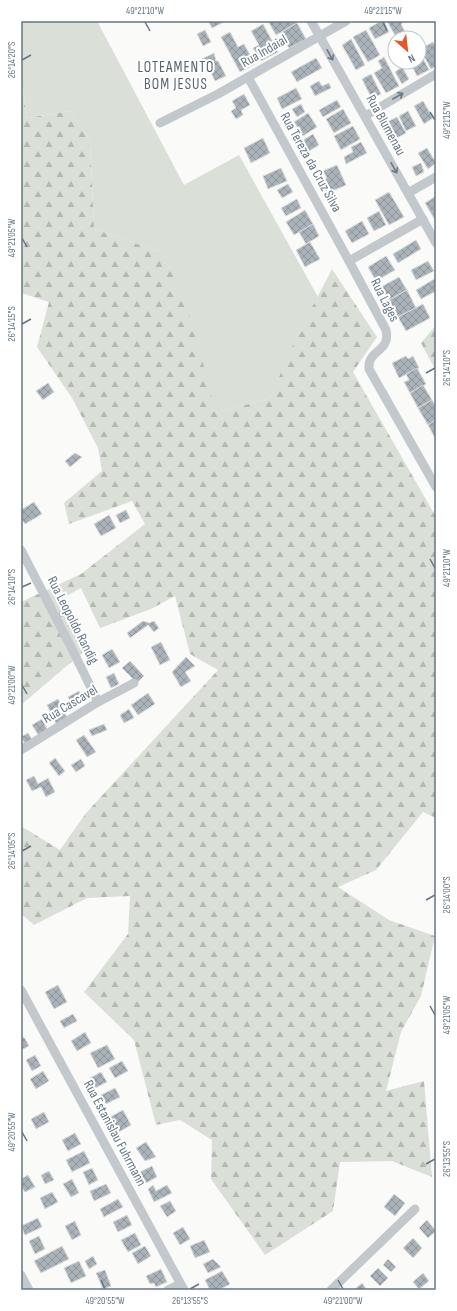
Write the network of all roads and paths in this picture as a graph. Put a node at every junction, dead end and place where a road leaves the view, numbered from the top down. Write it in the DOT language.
graph roads {
  1 [pos="311,21"];
  2 [pos="346,21"];
  3 [pos="320,36"];
  4 [pos="436,74"];
  5 [pos="248,77"];
  6 [pos="364,116"];
  7 [pos="160,124"];
  8 [pos="436,177"];
  9 [pos="408,193"];
  10 [pos="423,219"];
  11 [pos="436,243"];
  12 [pos="349,261"];
  13 [pos="436,487"];
  14 [pos="21,550"];
  15 [pos="134,683"];
  16 [pos="98,702"];
  17 [pos="21,750"];
  18 [pos="21,990"];
  19 [pos="415,1209"];
  20 [pos="21,1275"];
  21 [pos="182,1287"];
  22 [pos="29,1290"];
  23 [pos="168,1290"];
  24 [pos="331,1290"];
  1 -- 3 [label="street, Rua Blumenau"];
  2 -- 3 [label="street, Rua Indaial"];
  3 -- 5 [label="street, Rua Indaial"];
  3 -- 6 [label="street, Rua Blumenau, one-way"];
  6 -- 4 [label="street, one-way"];
  5 -- 7 [label="street, Rua Indaial"];
  5 -- 12 [label="street, Rua Tereza da Cruz Silva"];
  6 -- 9 [label="street, Rua Blumenau, one-way"];
  8 -- 9 [label="street"];
  9 -- 10 [label="street, Rua Blumenau"];
  10 -- 11 [label="street, Rua Blumenau"];
  10 -- 12 [label="street"];
  12 -- 13 [label="street, Rua Lages"];
  14 -- 16 [label="street, Rua Leopoldo Randig"];
  15 -- 16 [label="street, Rua Cascavel"];
  16 -- 17 [label="street, Rua Cascavel"];
  18 -- 21 [label="street, Rua Estanislau Fuhrmann"];
  19 -- 24 [label="street"];
  20 -- 22 [label="street"];
  21 -- 23 [label="street"];
}
